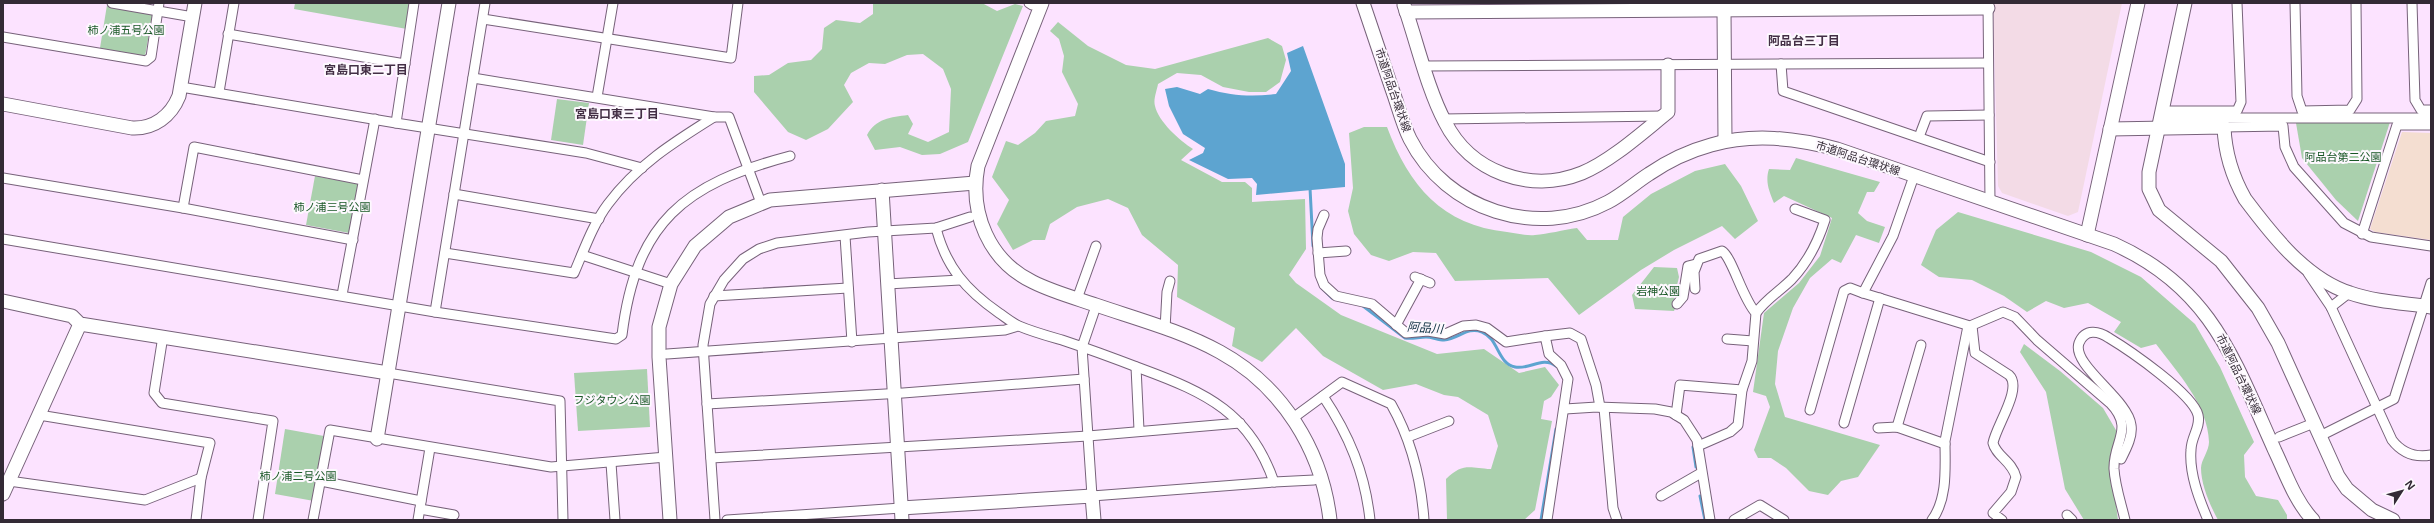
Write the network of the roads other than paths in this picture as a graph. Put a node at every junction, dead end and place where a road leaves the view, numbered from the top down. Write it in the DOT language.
graph roads {
  1 [pos="112,3"];
  2 [pos="195,3"];
  3 [pos="234,3"];
  4 [pos="414,3"];
  5 [pos="448,3"];
  6 [pos="485,3"];
  7 [pos="612,3"];
  8 [pos="738,3"];
  9 [pos="1363,3"];
  10 [pos="2138,3"];
  11 [pos="2185,3"];
  12 [pos="2237,3"];
  13 [pos="2295,3"];
  14 [pos="2356,3"];
  15 [pos="2412,3"];
  16 [pos="1034,4"];
  17 [pos="1667,6"];
  18 [pos="1782,6"];
  19 [pos="1988,6"];
  20 [pos="159,7"];
  21 [pos="1405,7"];
  22 [pos="1724,10"];
  23 [pos="193,17"];
  24 [pos="483,19"];
  25 [pos="228,34"];
  26 [pos="3,38"];
  27 [pos="606,38"];
  28 [pos="1988,63"];
  29 [pos="405,64"];
  30 [pos="1725,64"];
  31 [pos="1781,64"];
  32 [pos="1668,65"];
  33 [pos="1424,66"];
  34 [pos="473,78"];
  35 [pos="181,87"];
  36 [pos="218,92"];
  37 [pos="597,97"];
  38 [pos="3,104"];
  39 [pos="2431,110"];
  40 [pos="1989,115"];
  41 [pos="1662,116"];
  42 [pos="714,117"];
  43 [pos="2431,118"];
  44 [pos="375,119"];
  45 [pos="1443,119"];
  46 [pos="2161,119"];
  47 [pos="396,123"];
  48 [pos="2431,125"];
  49 [pos="2224,127"];
  50 [pos="428,128"];
  51 [pos="2110,129"];
  52 [pos="464,134"];
  53 [pos="1919,137"];
  54 [pos="1725,141"];
  55 [pos="790,156"];
  56 [pos="1990,162"];
  57 [pos="642,168"];
  58 [pos="750,168"];
  59 [pos="1914,176"];
  60 [pos="3,178"];
  61 [pos="364,180"];
  62 [pos="975,184"];
  63 [pos="882,190"];
  64 [pos="454,194"];
  65 [pos="1990,202"];
  66 [pos="761,203"];
  67 [pos="183,208"];
  68 [pos="1795,209"];
  69 [pos="1324,215"];
  70 [pos="970,217"];
  71 [pos="599,219"];
  72 [pos="936,228"];
  73 [pos="884,231"];
  74 [pos="2362,234"];
  75 [pos="2087,235"];
  76 [pos="845,236"];
  77 [pos="3,239"];
  78 [pos="352,240"];
  79 [pos="1096,246"];
  80 [pos="2431,246"];
  81 [pos="1346,251"];
  82 [pos="445,253"];
  83 [pos="1318,253"];
  84 [pos="582,255"];
  85 [pos="1696,264"];
  86 [pos="2306,270"];
  87 [pos="634,272"];
  88 [pos="960,280"];
  89 [pos="1170,281"];
  90 [pos="1430,283"];
  91 [pos="2431,283"];
  92 [pos="671,284"];
  93 [pos="888,284"];
  94 [pos="848,288"];
  95 [pos="1695,289"];
  96 [pos="1863,293"];
  97 [pos="2349,293"];
  98 [pos="342,295"];
  99 [pos="714,296"];
  100 [pos="1077,298"];
  101 [pos="1880,298"];
  102 [pos="3,301"];
  103 [pos="1677,304"];
  104 [pos="399,306"];
  105 [pos="2331,307"];
  106 [pos="2427,307"];
  107 [pos="435,312"];
  108 [pos="1094,312"];
  109 [pos="1756,313"];
  110 [pos="80,324"];
  111 [pos="1396,325"];
  112 [pos="1018,326"];
  113 [pos="1970,326"];
  114 [pos="1164,329"];
  115 [pos="163,336"];
  116 [pos="1545,336"];
  117 [pos="1727,339"];
  118 [pos="891,340"];
  119 [pos="1753,341"];
  120 [pos="852,342"];
  121 [pos="1921,345"];
  122 [pos="1082,347"];
  123 [pos="703,351"];
  124 [pos="667,354"];
  125 [pos="1136,367"];
  126 [pos="388,373"];
  127 [pos="1084,379"];
  128 [pos="1742,390"];
  129 [pos="894,394"];
  130 [pos="1323,396"];
  131 [pos="707,404"];
  132 [pos="1602,407"];
  133 [pos="1564,409"];
  134 [pos="2377,409"];
  135 [pos="1810,410"];
  136 [pos="1676,414"];
  137 [pos="39,415"];
  138 [pos="1293,418"];
  139 [pos="1449,421"];
  140 [pos="1240,423"];
  141 [pos="1844,423"];
  142 [pos="2314,423"];
  143 [pos="1897,427"];
  144 [pos="1878,428"];
  145 [pos="1139,430"];
  146 [pos="1088,436"];
  147 [pos="2279,436"];
  148 [pos="2320,436"];
  149 [pos="1408,437"];
  150 [pos="377,438"];
  151 [pos="1945,444"];
  152 [pos="1698,446"];
  153 [pos="898,447"];
  154 [pos="430,448"];
  155 [pos="2431,454"];
  156 [pos="666,457"];
  157 [pos="711,458"];
  158 [pos="611,463"];
  159 [pos="562,466"];
  160 [pos="1698,475"];
  161 [pos="2115,475"];
  162 [pos="201,478"];
  163 [pos="1314,480"];
  164 [pos="9,481"];
  165 [pos="321,481"];
  166 [pos="1274,482"];
  167 [pos="3,494"];
  168 [pos="1092,496"];
  169 [pos="1661,496"];
  170 [pos="420,505"];
  171 [pos="902,514"];
  172 [pos="454,515"];
  173 [pos="1990,516"];
  174 [pos="196,520"];
  175 [pos="258,520"];
  176 [pos="313,520"];
  177 [pos="418,520"];
  178 [pos="563,520"];
  179 [pos="615,520"];
  180 [pos="670,520"];
  181 [pos="715,520"];
  182 [pos="727,520"];
  183 [pos="1094,520"];
  184 [pos="1330,520"];
  185 [pos="1370,520"];
  186 [pos="1424,520"];
  187 [pos="1547,520"];
  188 [pos="1617,520"];
  189 [pos="1710,520"];
  190 [pos="1734,520"];
  191 [pos="1784,520"];
  192 [pos="1932,520"];
  193 [pos="2002,520"];
  194 [pos="2125,520"];
  195 [pos="2208,520"];
  196 [pos="2313,520"];
  197 [pos="2393,520"];
  1 -- 20 [label="street"];
  2 -- 23 [label="street"];
  3 -- 25 [label="street"];
  4 -- 29 [label="street"];
  5 -- 50 [label="street"];
  6 -- 24 [label="street"];
  7 -- 27 [label="street"];
  8 -- 27 [label="street"];
  9 -- 54 [label="street, 市道阿品台環状線"];
  10 -- 51 [label="street"];
  11 -- 46 [label="street"];
  12 -- 46 [label="street"];
  13 -- 14 [label="street"];
  15 -- 39 [label="street"];
  16 -- 62 [label="street"];
  17 -- 21 [label="street"];
  17 -- 22 [label="street"];
  18 -- 19 [label="street"];
  18 -- 22 [label="street"];
  19 -- 28 [label="street"];
  20 -- 23 [label="street"];
  20 -- 26 [label="street"];
  21 -- 33 [label="street"];
  22 -- 30 [label="street"];
  23 -- 35 [label="street"];
  24 -- 27 [label="street"];
  24 -- 34 [label="street"];
  25 -- 29 [label="street"];
  25 -- 36 [label="street"];
  27 -- 37 [label="street"];
  28 -- 31 [label="street"];
  28 -- 40 [label="street"];
  29 -- 47 [label="street"];
  30 -- 31 [label="street"];
  30 -- 32 [label="street"];
  30 -- 54 [label="street"];
  31 -- 53 [label="street"];
  32 -- 33 [label="street"];
  32 -- 41 [label="street"];
  33 -- 45 [label="street"];
  34 -- 37 [label="street"];
  34 -- 52 [label="street"];
  35 -- 36 [label="street"];
  35 -- 38 [label="street"];
  36 -- 44 [label="street"];
  37 -- 42 [label="street"];
  40 -- 53 [label="street"];
  40 -- 56 [label="street"];
  41 -- 45 [label="street"];
  41 -- 45 [label="street"];
  42 -- 57 [label="street"];
  42 -- 58 [label="street"];
  43 -- 46 [label="street"];
  44 -- 47 [label="street"];
  44 -- 61 [label="street"];
  46 -- 49 [label="street"];
  46 -- 51 [label="street"];
  46 -- 142 [label="street"];
  47 -- 50 [label="street"];
  48 -- 74 [label="street"];
  49 -- 74 [label="street"];
  49 -- 86 [label="street"];
  50 -- 52 [label="street"];
  50 -- 104 [label="street"];
  51 -- 75 [label="street"];
  52 -- 57 [label="street"];
  52 -- 64 [label="street"];
  53 -- 56 [label="street"];
  54 -- 59 [label="street, 市道阿品台環状線"];
  55 -- 58 [label="street"];
  56 -- 65 [label="street"];
  57 -- 71 [label="street"];
  58 -- 66 [label="street"];
  58 -- 87 [label="street"];
  59 -- 65 [label="street, 市道阿品台環状線"];
  59 -- 96 [label="street"];
  60 -- 67 [label="street"];
  61 -- 67 [label="street"];
  61 -- 78 [label="street"];
  62 -- 63 [label="street"];
  62 -- 100 [label="street"];
  63 -- 66 [label="street"];
  63 -- 73 [label="street"];
  64 -- 71 [label="street"];
  64 -- 82 [label="street"];
  65 -- 75 [label="street, 市道阿品台環状線"];
  66 -- 92 [label="street"];
  67 -- 78 [label="street"];
  68 -- 109 [label="street"];
  69 -- 83 [label="street"];
  70 -- 72 [label="street"];
  71 -- 84 [label="street"];
  72 -- 73 [label="street"];
  72 -- 88 [label="street"];
  73 -- 76 [label="street"];
  73 -- 93 [label="street"];
  74 -- 80 [label="street"];
  75 -- 196 [label="street, 市道阿品台環状線"];
  76 -- 94 [label="street"];
  76 -- 99 [label="street"];
  77 -- 98 [label="street"];
  78 -- 98 [label="street"];
  79 -- 100 [label="street"];
  81 -- 83 [label="street"];
  82 -- 84 [label="street"];
  82 -- 107 [label="street"];
  83 -- 111 [label="street"];
  84 -- 87 [label="street"];
  85 -- 95 [label="street"];
  85 -- 103 [label="street"];
  85 -- 109 [label="street"];
  86 -- 97 [label="street"];
  86 -- 105 [label="street"];
  87 -- 92 [label="street"];
  87 -- 107 [label="street"];
  88 -- 93 [label="street"];
  88 -- 112 [label="street"];
  89 -- 114 [label="street"];
  90 -- 111 [label="street"];
  91 -- 106 [label="street"];
  92 -- 156 [label="street"];
  93 -- 118 [label="street"];
  94 -- 99 [label="street"];
  94 -- 120 [label="street"];
  96 -- 101 [label="street"];
  96 -- 135 [label="street"];
  97 -- 105 [label="street"];
  97 -- 106 [label="street"];
  98 -- 104 [label="street"];
  99 -- 123 [label="street"];
  100 -- 114 [label="street"];
  101 -- 113 [label="street"];
  101 -- 141 [label="street"];
  102 -- 110 [label="street"];
  104 -- 107 [label="street"];
  104 -- 126 [label="street"];
  105 -- 134 [label="street"];
  106 -- 134 [label="street"];
  108 -- 122 [label="street"];
  109 -- 119 [label="street"];
  110 -- 115 [label="street"];
  110 -- 137 [label="street"];
  111 -- 116 [label="street"];
  112 -- 118 [label="street"];
  112 -- 122 [label="street"];
  113 -- 151 [label="street"];
  113 -- 161 [label="street"];
  113 -- 173 [label="street"];
  114 -- 138 [label="street"];
  115 -- 126 [label="street"];
  115 -- 175 [label="street"];
  116 -- 132 [label="street"];
  116 -- 133 [label="street"];
  117 -- 119 [label="street"];
  118 -- 120 [label="street"];
  118 -- 129 [label="street"];
  119 -- 128 [label="street"];
  120 -- 123 [label="street"];
  121 -- 143 [label="street"];
  122 -- 125 [label="street"];
  122 -- 127 [label="street"];
  123 -- 124 [label="street"];
  123 -- 131 [label="street"];
  125 -- 140 [label="street"];
  125 -- 145 [label="street"];
  126 -- 150 [label="street"];
  126 -- 159 [label="street"];
  127 -- 129 [label="street"];
  127 -- 146 [label="street"];
  128 -- 136 [label="street"];
  128 -- 152 [label="street"];
  129 -- 131 [label="street"];
  129 -- 153 [label="street"];
  130 -- 138 [label="street"];
  130 -- 149 [label="street"];
  130 -- 185 [label="street"];
  131 -- 157 [label="street"];
  132 -- 133 [label="street"];
  132 -- 136 [label="street"];
  132 -- 188 [label="street"];
  133 -- 187 [label="street"];
  134 -- 148 [label="street"];
  134 -- 155 [label="street"];
  136 -- 152 [label="street"];
  137 -- 162 [label="street"];
  137 -- 164 [label="street"];
  138 -- 184 [label="street"];
  139 -- 149 [label="street"];
  140 -- 145 [label="street"];
  140 -- 166 [label="street"];
  142 -- 147 [label="street"];
  142 -- 148 [label="street"];
  143 -- 144 [label="street"];
  143 -- 151 [label="street"];
  145 -- 146 [label="street"];
  146 -- 153 [label="street"];
  146 -- 168 [label="street"];
  148 -- 197 [label="street"];
  149 -- 186 [label="street"];
  150 -- 154 [label="street"];
  150 -- 165 [label="street"];
  151 -- 192 [label="street"];
  152 -- 160 [label="street"];
  153 -- 157 [label="street"];
  153 -- 171 [label="street"];
  154 -- 159 [label="street"];
  154 -- 170 [label="street"];
  156 -- 158 [label="street"];
  156 -- 180 [label="street"];
  157 -- 181 [label="street"];
  158 -- 159 [label="street"];
  158 -- 179 [label="street"];
  159 -- 178 [label="street"];
  160 -- 169 [label="street"];
  160 -- 189 [label="street"];
  161 -- 194 [label="street"];
  161 -- 195 [label="street"];
  162 -- 164 [label="street"];
  162 -- 174 [label="street"];
  163 -- 166 [label="street"];
  164 -- 167 [label="street"];
  165 -- 170 [label="street"];
  165 -- 176 [label="street"];
  166 -- 168 [label="street"];
  168 -- 171 [label="street"];
  168 -- 183 [label="street"];
  170 -- 172 [label="street"];
  170 -- 177 [label="street"];
  171 -- 182 [label="street"];
  173 -- 193 [label="street"];
  190 -- 191 [label="street"];
}
